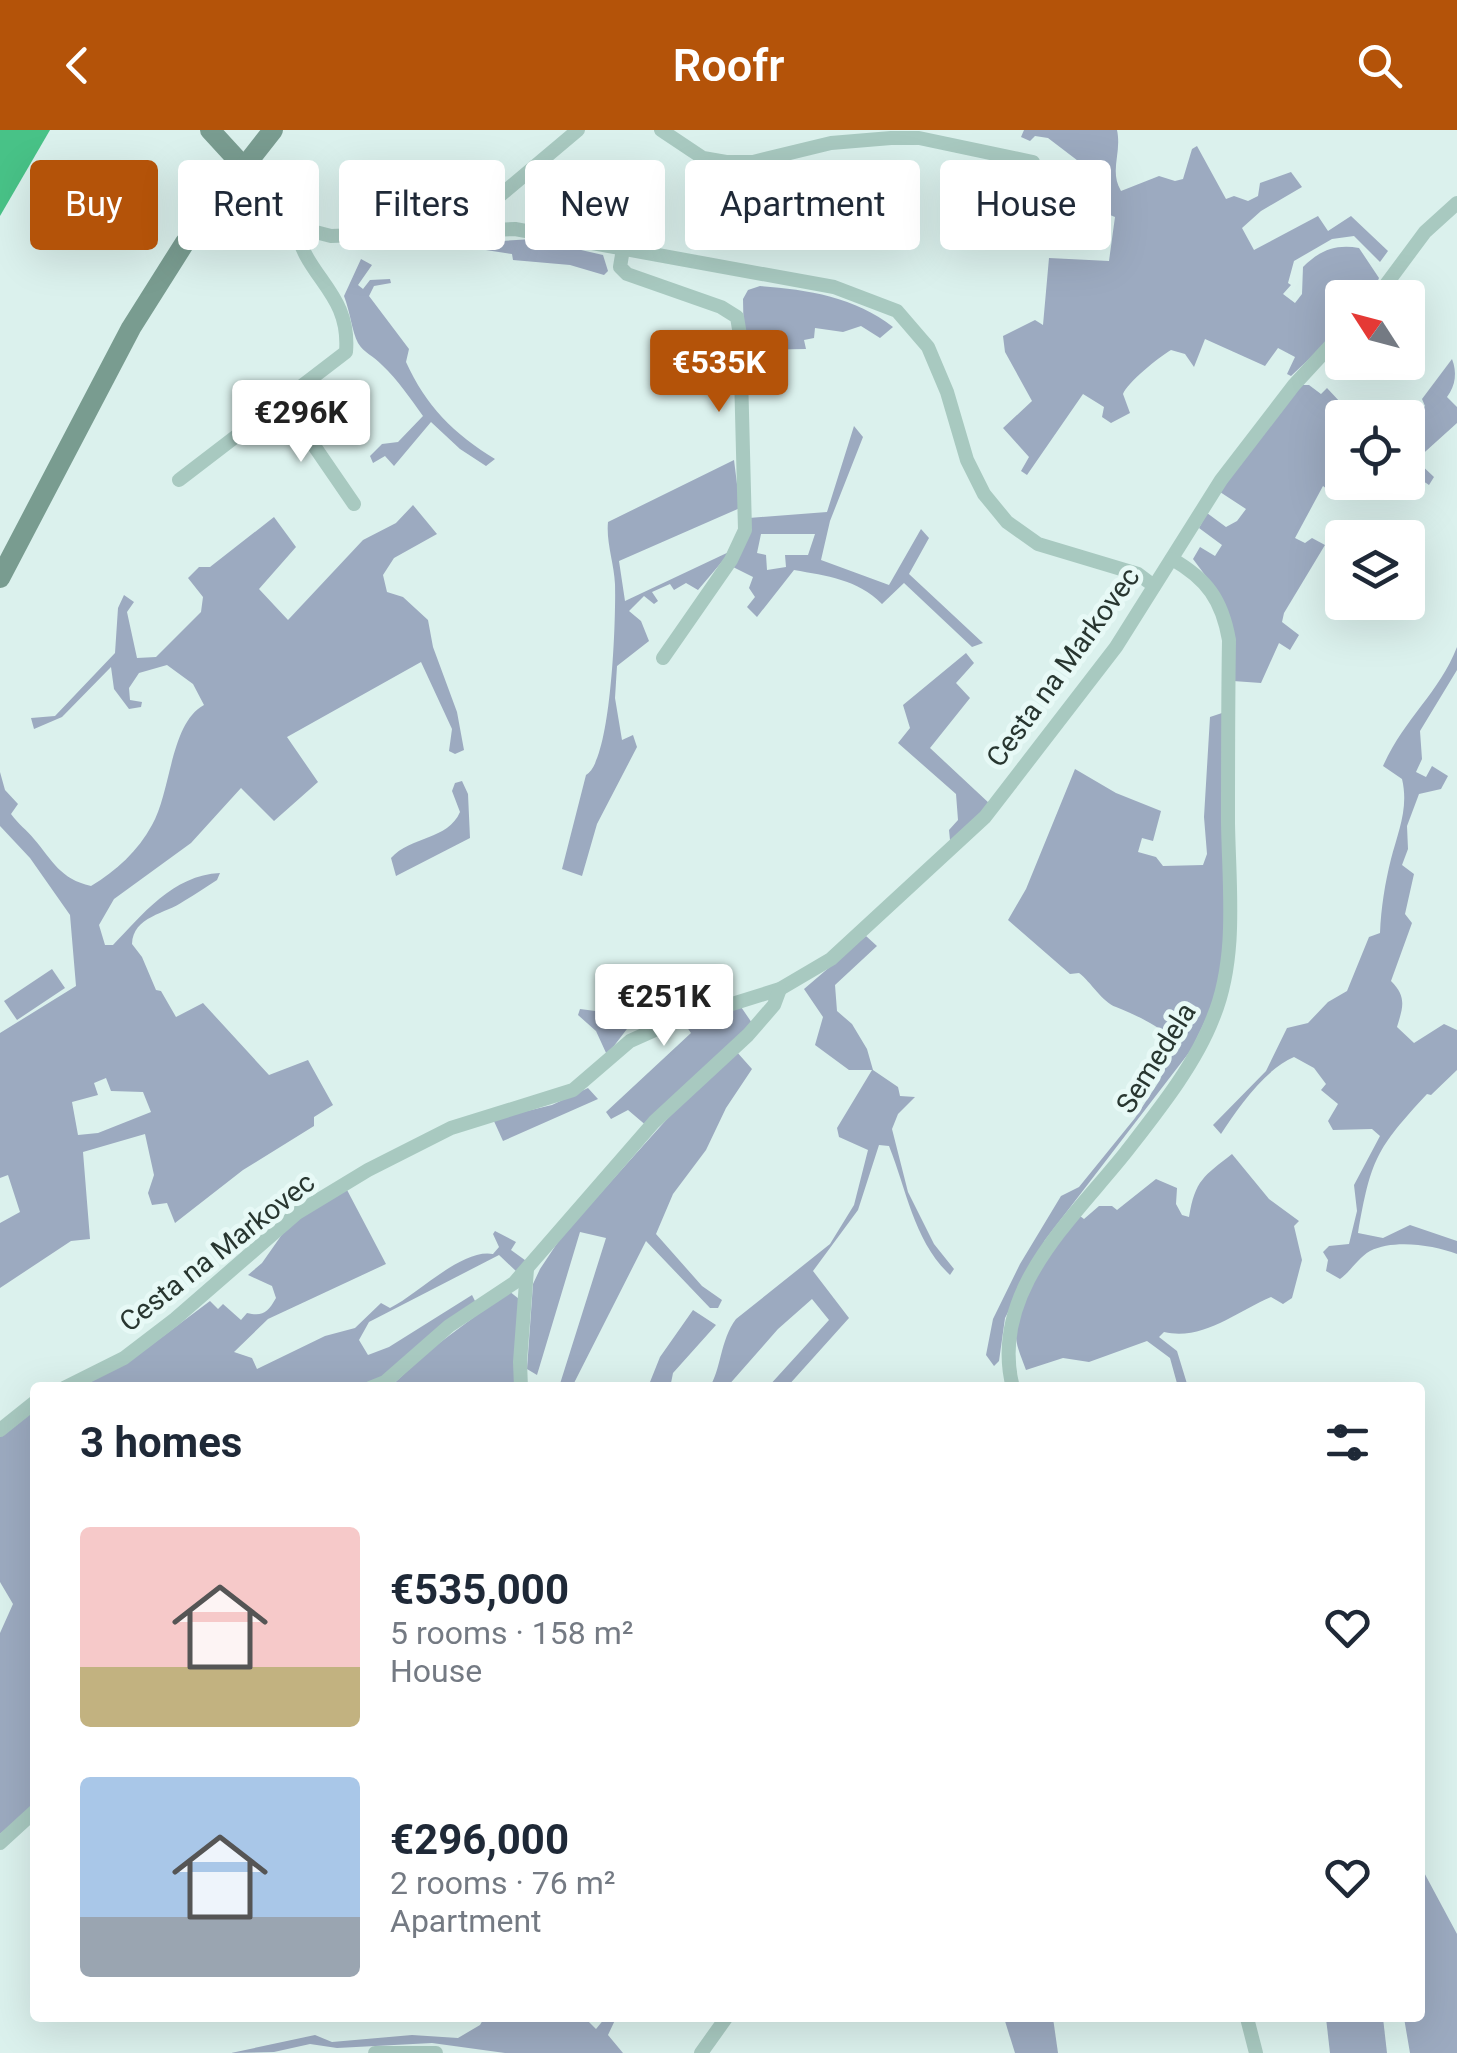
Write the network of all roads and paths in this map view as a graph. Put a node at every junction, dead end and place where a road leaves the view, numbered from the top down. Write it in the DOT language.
graph roads {
  1 [pos="210,130"];
  2 [pos="272,130"];
  3 [pos="578,130"];
  4 [pos="661,130"];
  5 [pos="237,160"];
  6 [pos="247,160"];
  7 [pos="1024,160"];
  8 [pos="505,191"];
  9 [pos="1457,203"];
  10 [pos="180,250"];
  11 [pos="303,250"];
  12 [pos="622,250"];
  13 [pos="628,250"];
  14 [pos="1389,280"];
  15 [pos="1325,351"];
  16 [pos="284,402"];
  17 [pos="179,480"];
  18 [pos="354,504"];
  19 [pos="1172,559"];
  20 [pos="0,578"];
  21 [pos="1154,586"];
  22 [pos="663,658"];
  23 [pos="780,989"];
  24 [pos="527,1268"];
  25 [pos="76,1382"];
  26 [pos="386,1382"];
  27 [pos="522,1382"];
  28 [pos="1011,1382"];
  29 [pos="30,1406"];
  30 [pos="0,1430"];
  31 [pos="30,1815"];
  32 [pos="0,1842"];
  33 [pos="723,2022"];
  34 [pos="1248,2022"];
  35 [pos="375,2053"];
  36 [pos="436,2053"];
  37 [pos="701,2053"];
  38 [pos="1256,2053"];
  1 -- 5 [label="street"];
  2 -- 6 [label="street"];
  3 -- 8 [label="street"];
  4 -- 7 [label="street"];
  9 -- 14 [label="street"];
  10 -- 20 [label="street"];
  11 -- 16 [label="street"];
  12 -- 22 [label="street"];
  13 -- 21 [label="street"];
  15 -- 19 [label="street, Cesta na Markovec"];
  16 -- 17 [label="street"];
  16 -- 18 [label="street"];
  19 -- 21 [label="street, Cesta na Markovec"];
  19 -- 28 [label="street, Semedela"];
  21 -- 23 [label="street, Cesta na Markovec"];
  23 -- 24 [label="street, Cesta na Markovec"];
  23 -- 25 [label="street, Cesta na Markovec"];
  24 -- 26 [label="street, Cesta na Markovec"];
  24 -- 27 [label="street"];
  29 -- 30 [label="street"];
  31 -- 32 [label="street"];
  33 -- 37 [label="street"];
  34 -- 38 [label="street"];
  35 -- 36 [label="street"];
}
